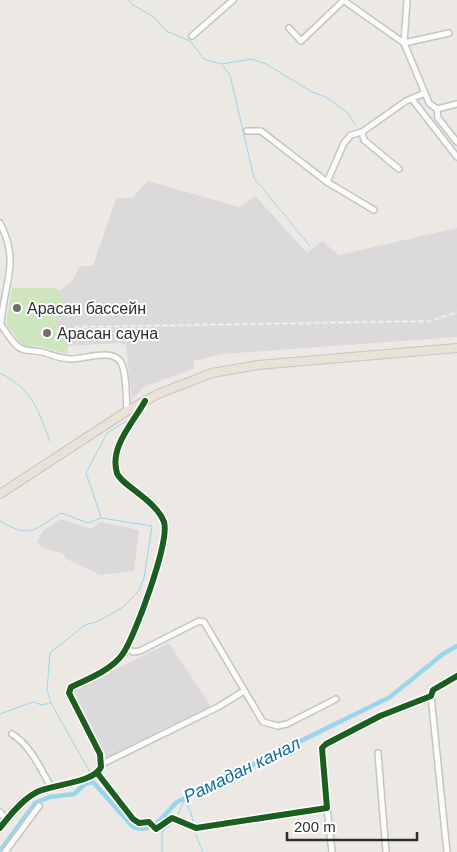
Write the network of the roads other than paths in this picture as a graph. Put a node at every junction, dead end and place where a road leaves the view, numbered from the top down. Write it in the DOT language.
graph roads {
  1 [pos="234,0"];
  2 [pos="344,0"];
  3 [pos="407,0"];
  4 [pos="289,28"];
  5 [pos="449,33"];
  6 [pos="192,36"];
  7 [pos="404,43"];
  8 [pos="425,93"];
  9 [pos="412,99"];
  10 [pos="457,104"];
  11 [pos="438,109"];
  12 [pos="247,131"];
  13 [pos="362,132"];
  14 [pos="457,142"];
  15 [pos="457,157"];
  16 [pos="399,169"];
  17 [pos="327,182"];
  18 [pos="374,210"];
  19 [pos="0,223"];
  20 [pos="457,348"];
  21 [pos="145,401"];
  22 [pos="127,410"];
  23 [pos="1,493"];
  24 [pos="126,647"];
  25 [pos="457,676"];
  26 [pos="244,691"];
  27 [pos="431,696"];
  28 [pos="336,698"];
  29 [pos="12,734"];
  30 [pos="378,753"];
  31 [pos="102,764"];
  32 [pos="98,774"];
  33 [pos="51,787"];
  34 [pos="39,806"];
  35 [pos="327,808"];
  36 [pos="0,812"];
  37 [pos="6,820"];
  38 [pos="0,828"];
  39 [pos="5,852"];
  40 [pos="332,852"];
  41 [pos="386,852"];
  42 [pos="447,852"];
  1 -- 6 [label="street"];
  2 -- 4 [label="street"];
  2 -- 7 [label="street"];
  3 -- 7 [label="street"];
  5 -- 7 [label="street"];
  7 -- 8 [label="street"];
  8 -- 9 [label="street"];
  8 -- 11 [label="street"];
  9 -- 13 [label="street"];
  9 -- 15 [label="street"];
  10 -- 11 [label="street"];
  11 -- 14 [label="street"];
  12 -- 17 [label="street"];
  13 -- 16 [label="street"];
  13 -- 17 [label="street"];
  17 -- 18 [label="street"];
  19 -- 22 [label="street"];
  20 -- 21 [label="highway"];
  21 -- 22 [label="highway"];
  21 -- 24 [label="street"];
  22 -- 23 [label="highway"];
  24 -- 26 [label="street"];
  24 -- 31 [label="street"];
  25 -- 27 [label="street"];
  26 -- 28 [label="street"];
  26 -- 31 [label="street"];
  27 -- 35 [label="street"];
  27 -- 42 [label="street"];
  29 -- 33 [label="street"];
  30 -- 41 [label="street"];
  31 -- 32 [label="street"];
  32 -- 33 [label="street"];
  32 -- 35 [label="street"];
  33 -- 37 [label="street"];
  34 -- 39 [label="street"];
  35 -- 40 [label="street"];
  36 -- 37 [label="street"];
  37 -- 38 [label="street"];
}
